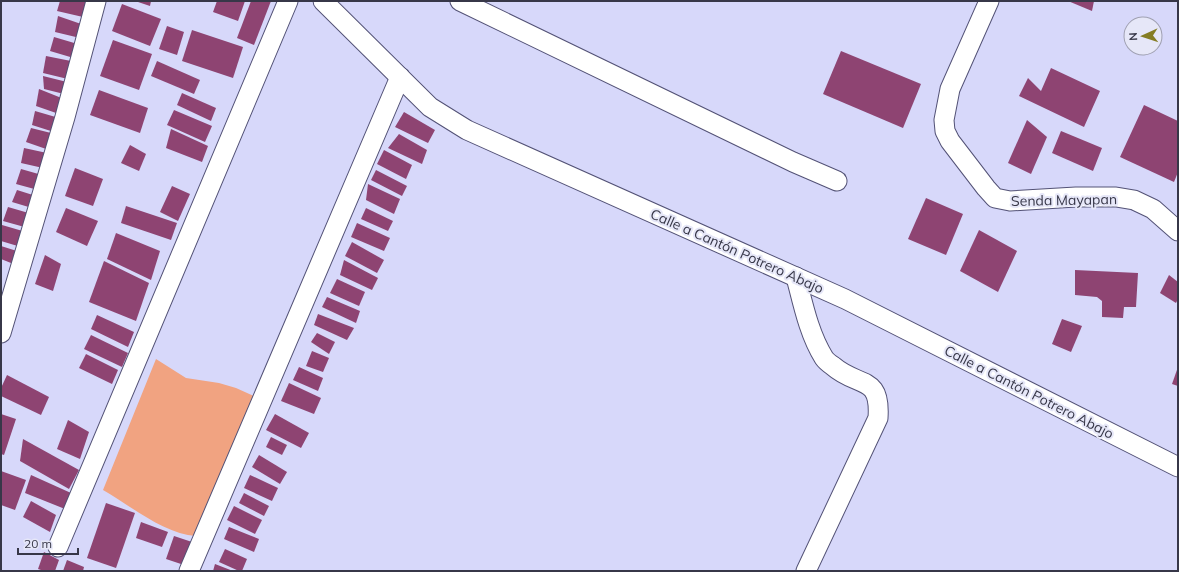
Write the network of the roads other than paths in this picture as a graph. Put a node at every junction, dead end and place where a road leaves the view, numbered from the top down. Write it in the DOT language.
graph roads {
  1 [pos="96,1"];
  2 [pos="288,1"];
  3 [pos="323,1"];
  4 [pos="460,1"];
  5 [pos="989,1"];
  6 [pos="400,77"];
  7 [pos="837,181"];
  8 [pos="1178,230"];
  9 [pos="796,277"];
  10 [pos="1,333"];
  11 [pos="1178,467"];
  12 [pos="58,547"];
  13 [pos="189,571"];
  14 [pos="806,571"];
  1 -- 10 [label="street"];
  2 -- 12 [label="street"];
  3 -- 6 [label="street, Calle a Cantón Potrero Abajo"];
  4 -- 7 [label="street"];
  5 -- 8 [label="street, Senda Mayapan"];
  6 -- 9 [label="street, Calle a Cantón Potrero Abajo"];
  6 -- 13 [label="street"];
  9 -- 11 [label="street, Calle a Cantón Potrero Abajo"];
  9 -- 14 [label="street"];
}
